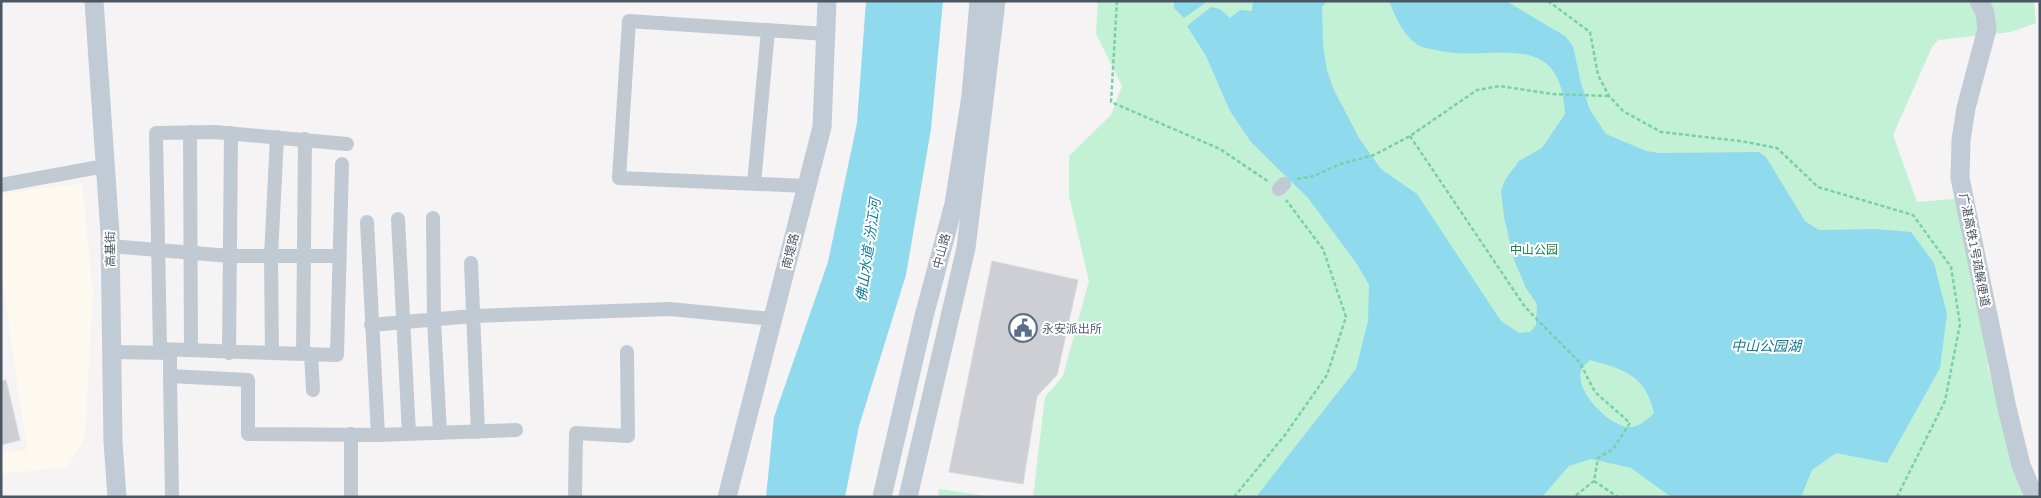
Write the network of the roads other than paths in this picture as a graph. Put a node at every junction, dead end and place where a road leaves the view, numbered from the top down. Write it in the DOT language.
graph roads {
  1 [pos="94,1"];
  2 [pos="828,1"];
  3 [pos="979,1"];
  4 [pos="996,1"];
  5 [pos="1979,1"];
  6 [pos="768,30"];
  7 [pos="826,34"];
  8 [pos="190,132"];
  9 [pos="231,133"];
  10 [pos="277,137"];
  11 [pos="305,139"];
  12 [pos="347,144"];
  13 [pos="342,164"];
  14 [pos="105,166"];
  15 [pos="754,184"];
  16 [pos="1,185"];
  17 [pos="806,186"];
  18 [pos="433,218"];
  19 [pos="398,219"];
  20 [pos="367,222"];
  21 [pos="110,246"];
  22 [pos="158,249"];
  23 [pos="192,251"];
  24 [pos="230,256"];
  25 [pos="271,256"];
  26 [pos="304,256"];
  27 [pos="340,256"];
  28 [pos="471,263"];
  29 [pos="472,316"];
  30 [pos="772,318"];
  31 [pos="434,320"];
  32 [pos="404,322"];
  33 [pos="372,325"];
  34 [pos="192,350"];
  35 [pos="112,352"];
  36 [pos="627,352"];
  37 [pos="229,353"];
  38 [pos="272,353"];
  39 [pos="308,354"];
  40 [pos="170,376"];
  41 [pos="314,390"];
  42 [pos="516,430"];
  43 [pos="478,432"];
  44 [pos="440,433"];
  45 [pos="350,434"];
  46 [pos="409,434"];
  47 [pos="378,435"];
  48 [pos="117,497"];
  49 [pos="172,497"];
  50 [pos="351,497"];
  51 [pos="575,497"];
  52 [pos="727,497"];
  53 [pos="882,497"];
  54 [pos="908,497"];
  55 [pos="2034,497"];
  1 -- 14 [label="street, 高基街"];
  2 -- 7 [label="street, 南堤路"];
  3 -- 53 [label="street, 中山路"];
  4 -- 54 [label="street, 中山路"];
  5 -- 55 [label="street, 广湛高铁1号疏解便道"];
  6 -- 7 [label="street"];
  6 -- 15 [label="street"];
  6 -- 15 [label="street"];
  7 -- 17 [label="street, 南堤路"];
  8 -- 9 [label="street"];
  8 -- 22 [label="street"];
  8 -- 23 [label="street"];
  9 -- 10 [label="street"];
  9 -- 24 [label="street"];
  10 -- 11 [label="street"];
  10 -- 25 [label="street"];
  11 -- 12 [label="street"];
  11 -- 26 [label="street"];
  13 -- 27 [label="street"];
  14 -- 16 [label="street"];
  14 -- 21 [label="street, 高基街"];
  15 -- 17 [label="street"];
  17 -- 30 [label="street, 南堤路"];
  18 -- 31 [label="street"];
  19 -- 32 [label="street"];
  20 -- 33 [label="street"];
  21 -- 22 [label="street"];
  21 -- 35 [label="street, 高基街"];
  22 -- 23 [label="street"];
  22 -- 34 [label="street"];
  23 -- 24 [label="street"];
  23 -- 34 [label="street"];
  24 -- 25 [label="street"];
  24 -- 37 [label="street"];
  25 -- 26 [label="street"];
  25 -- 38 [label="street"];
  26 -- 27 [label="street"];
  26 -- 39 [label="street"];
  27 -- 39 [label="street"];
  28 -- 29 [label="street"];
  29 -- 30 [label="street"];
  29 -- 31 [label="street"];
  29 -- 43 [label="street"];
  30 -- 52 [label="street, 南堤路"];
  31 -- 32 [label="street"];
  31 -- 44 [label="street"];
  32 -- 33 [label="street"];
  32 -- 46 [label="street"];
  33 -- 47 [label="street"];
  34 -- 37 [label="street"];
  35 -- 40 [label="street"];
  35 -- 48 [label="street, 高基街"];
  36 -- 51 [label="street"];
  37 -- 38 [label="street"];
  38 -- 39 [label="street"];
  39 -- 41 [label="street"];
  40 -- 45 [label="street"];
  40 -- 49 [label="street"];
  42 -- 43 [label="street"];
  43 -- 44 [label="street"];
  44 -- 46 [label="street"];
  45 -- 47 [label="street"];
  45 -- 50 [label="street"];
  46 -- 47 [label="street"];
}
